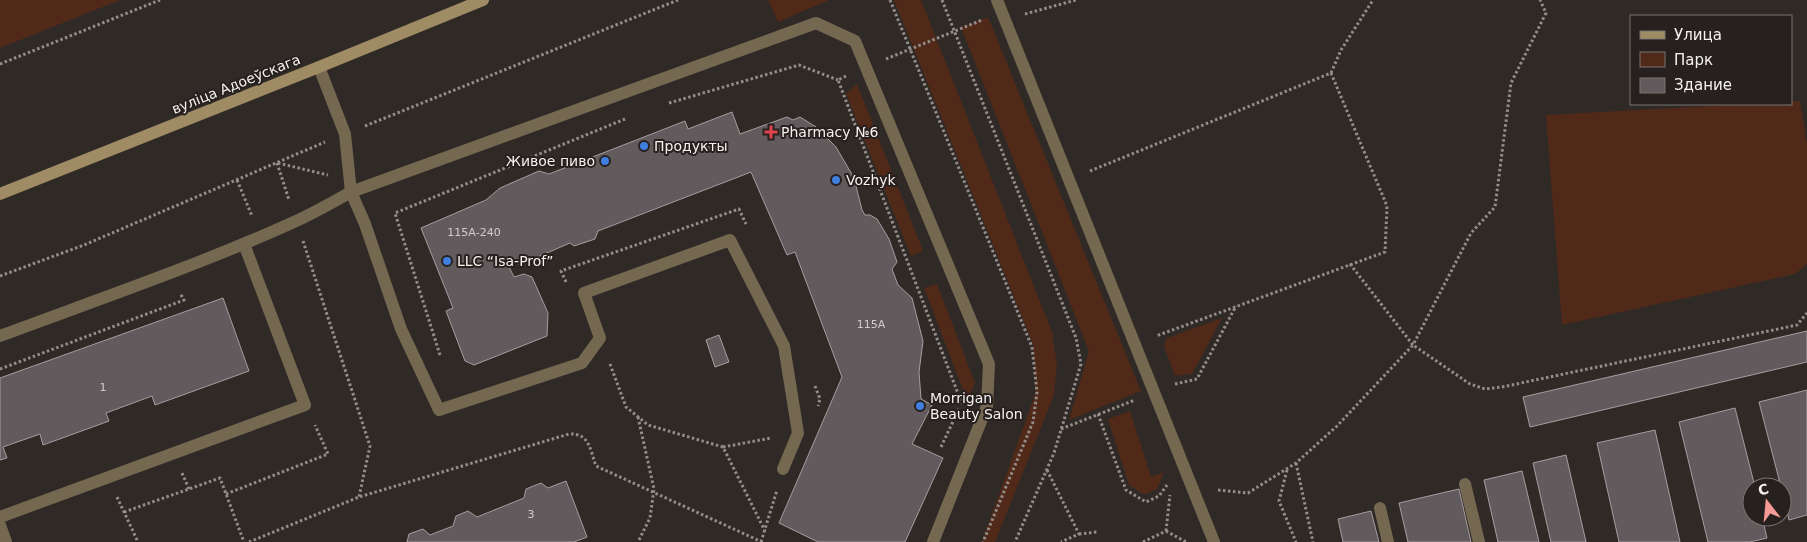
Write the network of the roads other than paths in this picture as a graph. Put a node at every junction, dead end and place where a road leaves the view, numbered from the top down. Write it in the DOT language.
graph roads {
  1 [pos="483,0"];
  2 [pos="997,0"];
  3 [pos="319,68"];
  4 [pos="351,186"];
  5 [pos="0,194"];
  6 [pos="244,244"];
  7 [pos="0,336"];
  8 [pos="783,470"];
  9 [pos="1465,484"];
  10 [pos="1380,508"];
  11 [pos="0,517"];
  12 [pos="0,525"];
  13 [pos="6,542"];
  14 [pos="933,542"];
  15 [pos="1214,542"];
  16 [pos="1388,542"];
  17 [pos="1479,542"];
  1 -- 3 [label="main road, вуліца Адоеўскага"];
  2 -- 15 [label="lane"];
  3 -- 4 [label="lane"];
  3 -- 5 [label="main road, вуліца Адоеўскага"];
  4 -- 6 [label="lane"];
  4 -- 8 [label="lane"];
  4 -- 14 [label="lane"];
  6 -- 7 [label="lane"];
  6 -- 11 [label="lane"];
  9 -- 17 [label="lane"];
  10 -- 16 [label="lane"];
  12 -- 13 [label="lane"];
}
